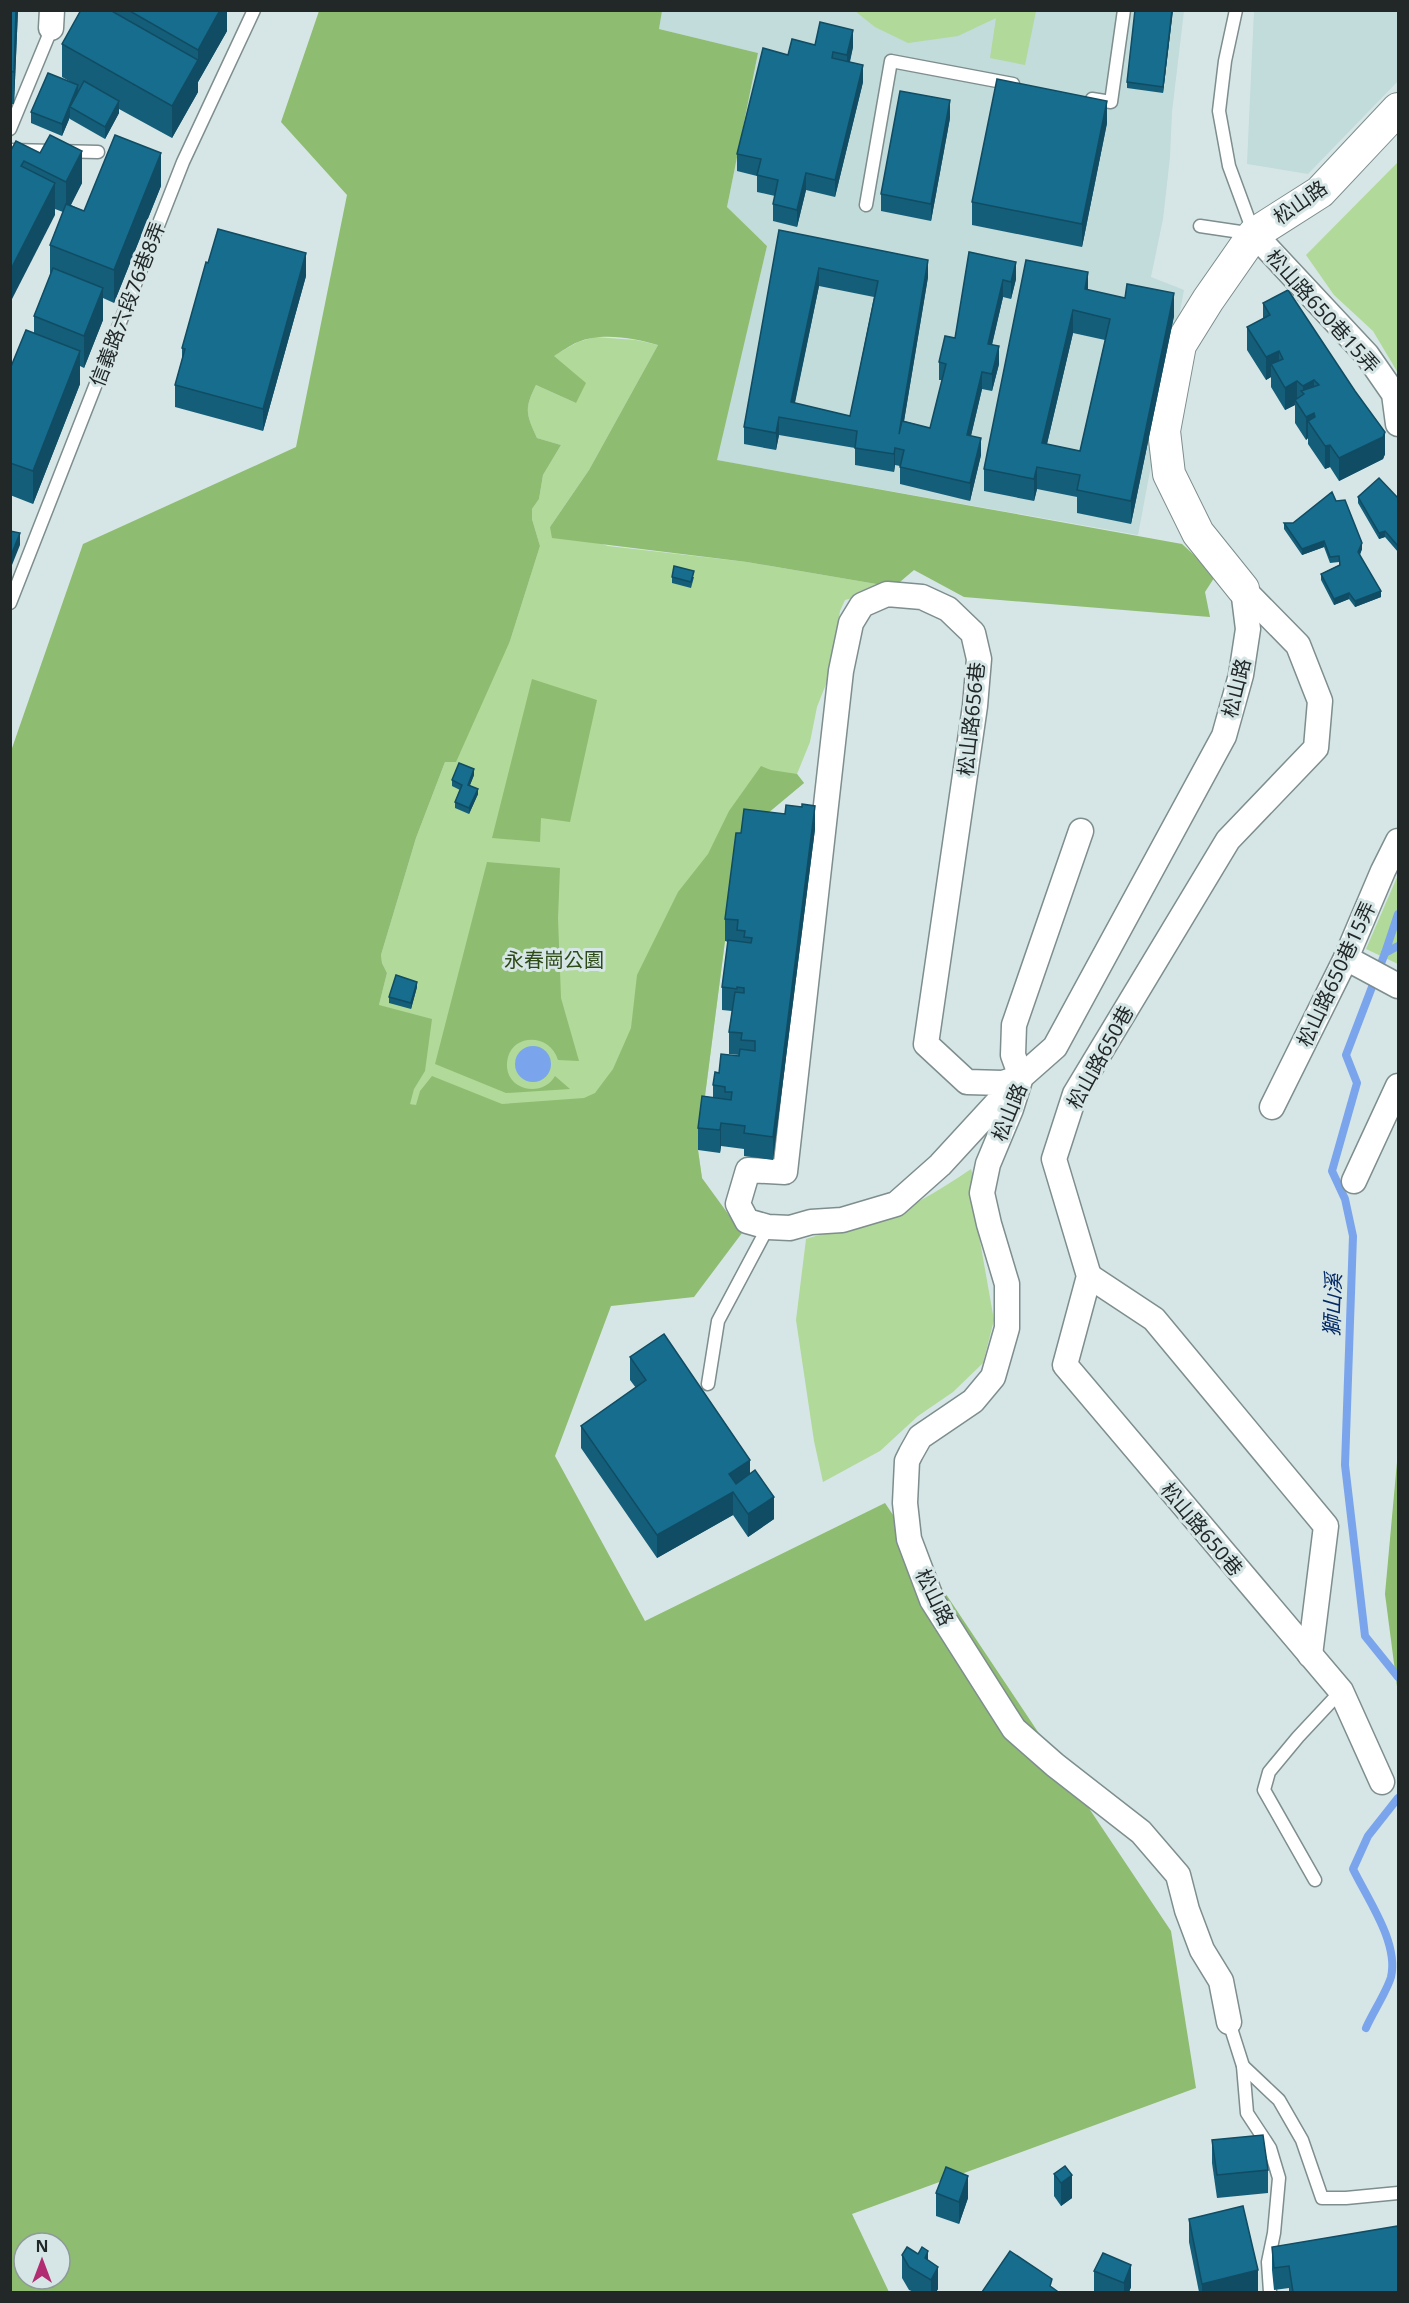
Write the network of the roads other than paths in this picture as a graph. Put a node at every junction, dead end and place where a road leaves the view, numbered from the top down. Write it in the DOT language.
graph roads {
  1 [pos="254,10"];
  2 [pos="1124,10"];
  3 [pos="1236,10"];
  4 [pos="54,16"];
  5 [pos="1030,87"];
  6 [pos="1076,96"];
  7 [pos="1398,109"];
  8 [pos="10,129"];
  9 [pos="10,150"];
  10 [pos="98,152"];
  11 [pos="866,205"];
  12 [pos="1200,226"];
  13 [pos="1254,234"];
  14 [pos="1398,424"];
  15 [pos="1243,589"];
  16 [pos="10,603"];
  17 [pos="1081,831"];
  18 [pos="1398,841"];
  19 [pos="1391,872"];
  20 [pos="1346,958"];
  21 [pos="1392,983"];
  22 [pos="1021,1077"];
  23 [pos="967,1082"];
  24 [pos="1398,1086"];
  25 [pos="1272,1107"];
  26 [pos="986,1115"];
  27 [pos="996,1145"];
  28 [pos="1354,1181"];
  29 [pos="768,1227"];
  30 [pos="1089,1276"];
  31 [pos="708,1384"];
  32 [pos="1310,1654"];
  33 [pos="1341,1691"];
  34 [pos="1382,1782"];
  35 [pos="1315,1880"];
  36 [pos="1229,2022"];
  37 [pos="1243,2066"];
  38 [pos="1398,2193"];
  39 [pos="1270,2292"];
  1 -- 16 [label="lane, 信義路六段76巷8弄"];
  2 -- 6 [label="lane"];
  3 -- 13 [label="lane"];
  4 -- 8 [label="lane"];
  5 -- 11 [label="lane"];
  7 -- 13 [label="street, 松山路"];
  9 -- 10 [label="lane"];
  12 -- 13 [label="lane"];
  13 -- 14 [label="street, 松山路650巷15弄"];
  13 -- 15 [label="street, 松山路"];
  15 -- 22 [label="street, 松山路"];
  15 -- 30 [label="street, 松山路650巷"];
  17 -- 22 [label="street"];
  18 -- 19 [label="street, 松山路650巷15弄"];
  19 -- 20 [label="street, 松山路650巷15弄"];
  20 -- 21 [label="street"];
  20 -- 25 [label="street, 松山路650巷15弄"];
  22 -- 23 [label="street"];
  22 -- 26 [label="street"];
  22 -- 27 [label="street, 松山路"];
  23 -- 26 [label="street"];
  23 -- 29 [label="street, 松山路656巷"];
  24 -- 28 [label="street"];
  26 -- 27 [label="street"];
  26 -- 29 [label="street"];
  27 -- 36 [label="street, 松山路"];
  29 -- 31 [label="lane"];
  30 -- 32 [label="street, 松山路650巷"];
  30 -- 32 [label="street"];
  32 -- 33 [label="street, 松山路650巷"];
  33 -- 34 [label="street, 松山路650巷"];
  33 -- 35 [label="lane"];
  36 -- 37 [label="lane"];
  37 -- 38 [label="lane"];
  37 -- 39 [label="lane"];
}
